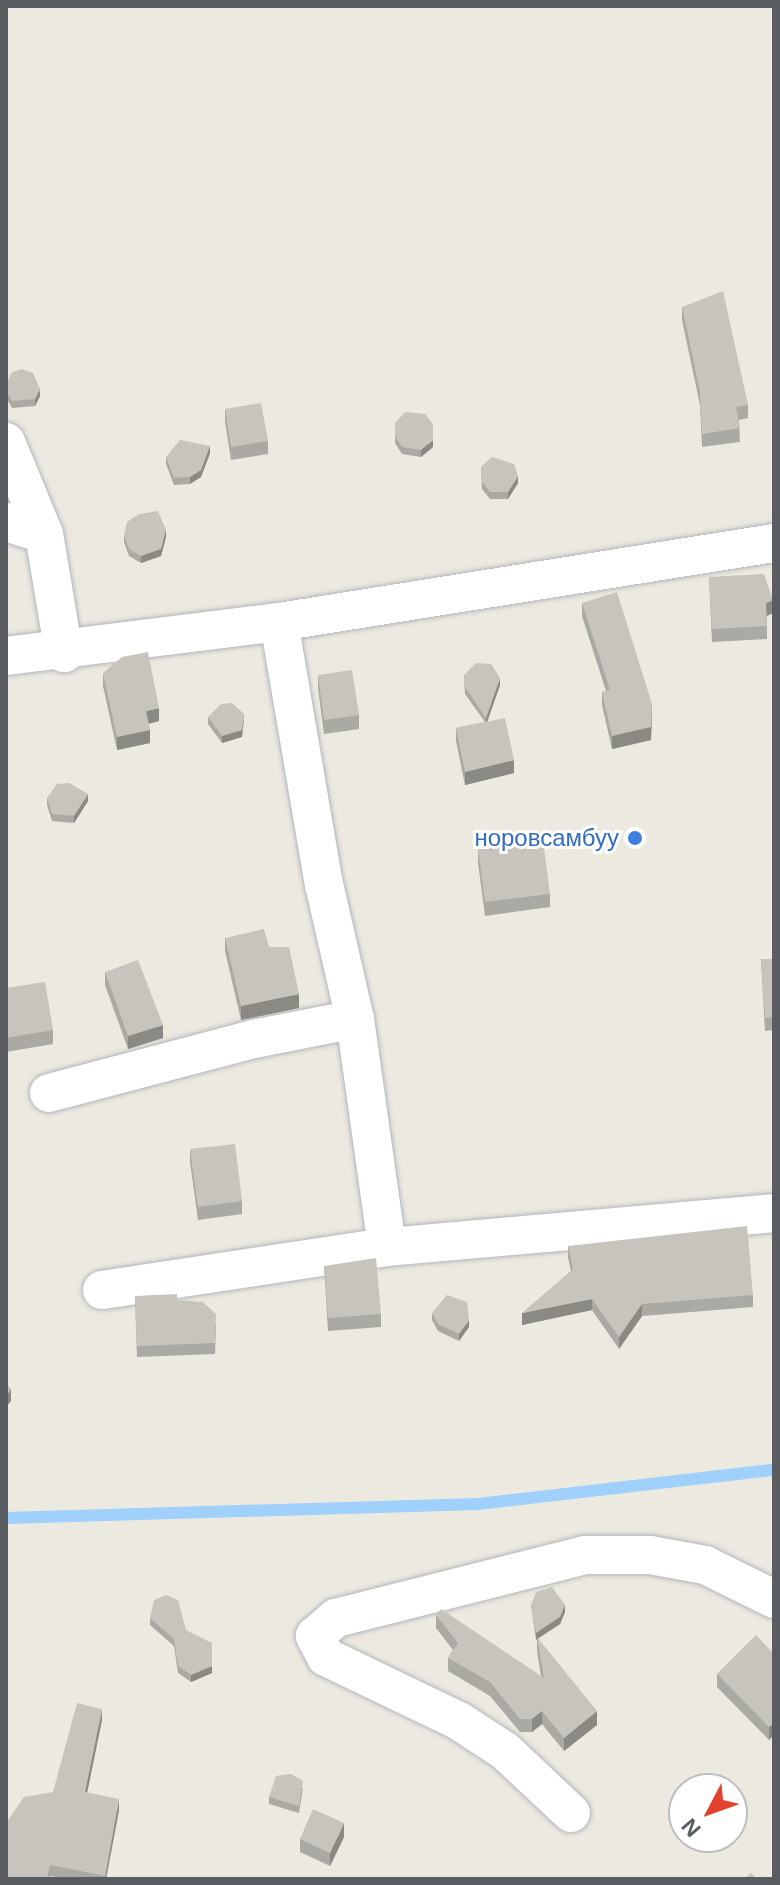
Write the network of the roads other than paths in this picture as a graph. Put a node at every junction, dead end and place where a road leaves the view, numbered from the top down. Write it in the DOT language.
graph roads {
  1 [pos="6,442"];
  2 [pos="6,522"];
  3 [pos="44,534"];
  4 [pos="774,543"];
  5 [pos="279,622"];
  6 [pos="64,653"];
  7 [pos="6,656"];
  8 [pos="355,1019"];
  9 [pos="49,1093"];
  10 [pos="774,1213"];
  11 [pos="387,1247"];
  12 [pos="102,1290"];
  13 [pos="774,1599"];
  14 [pos="571,1813"];
  1 -- 3 [label="street"];
  2 -- 3 [label="street"];
  3 -- 6 [label="street"];
  4 -- 5 [label="street"];
  5 -- 6 [label="street"];
  5 -- 8 [label="street"];
  6 -- 7 [label="street"];
  8 -- 9 [label="street"];
  8 -- 11 [label="street"];
  10 -- 11 [label="street"];
  11 -- 12 [label="street"];
  13 -- 14 [label="street"];
}
